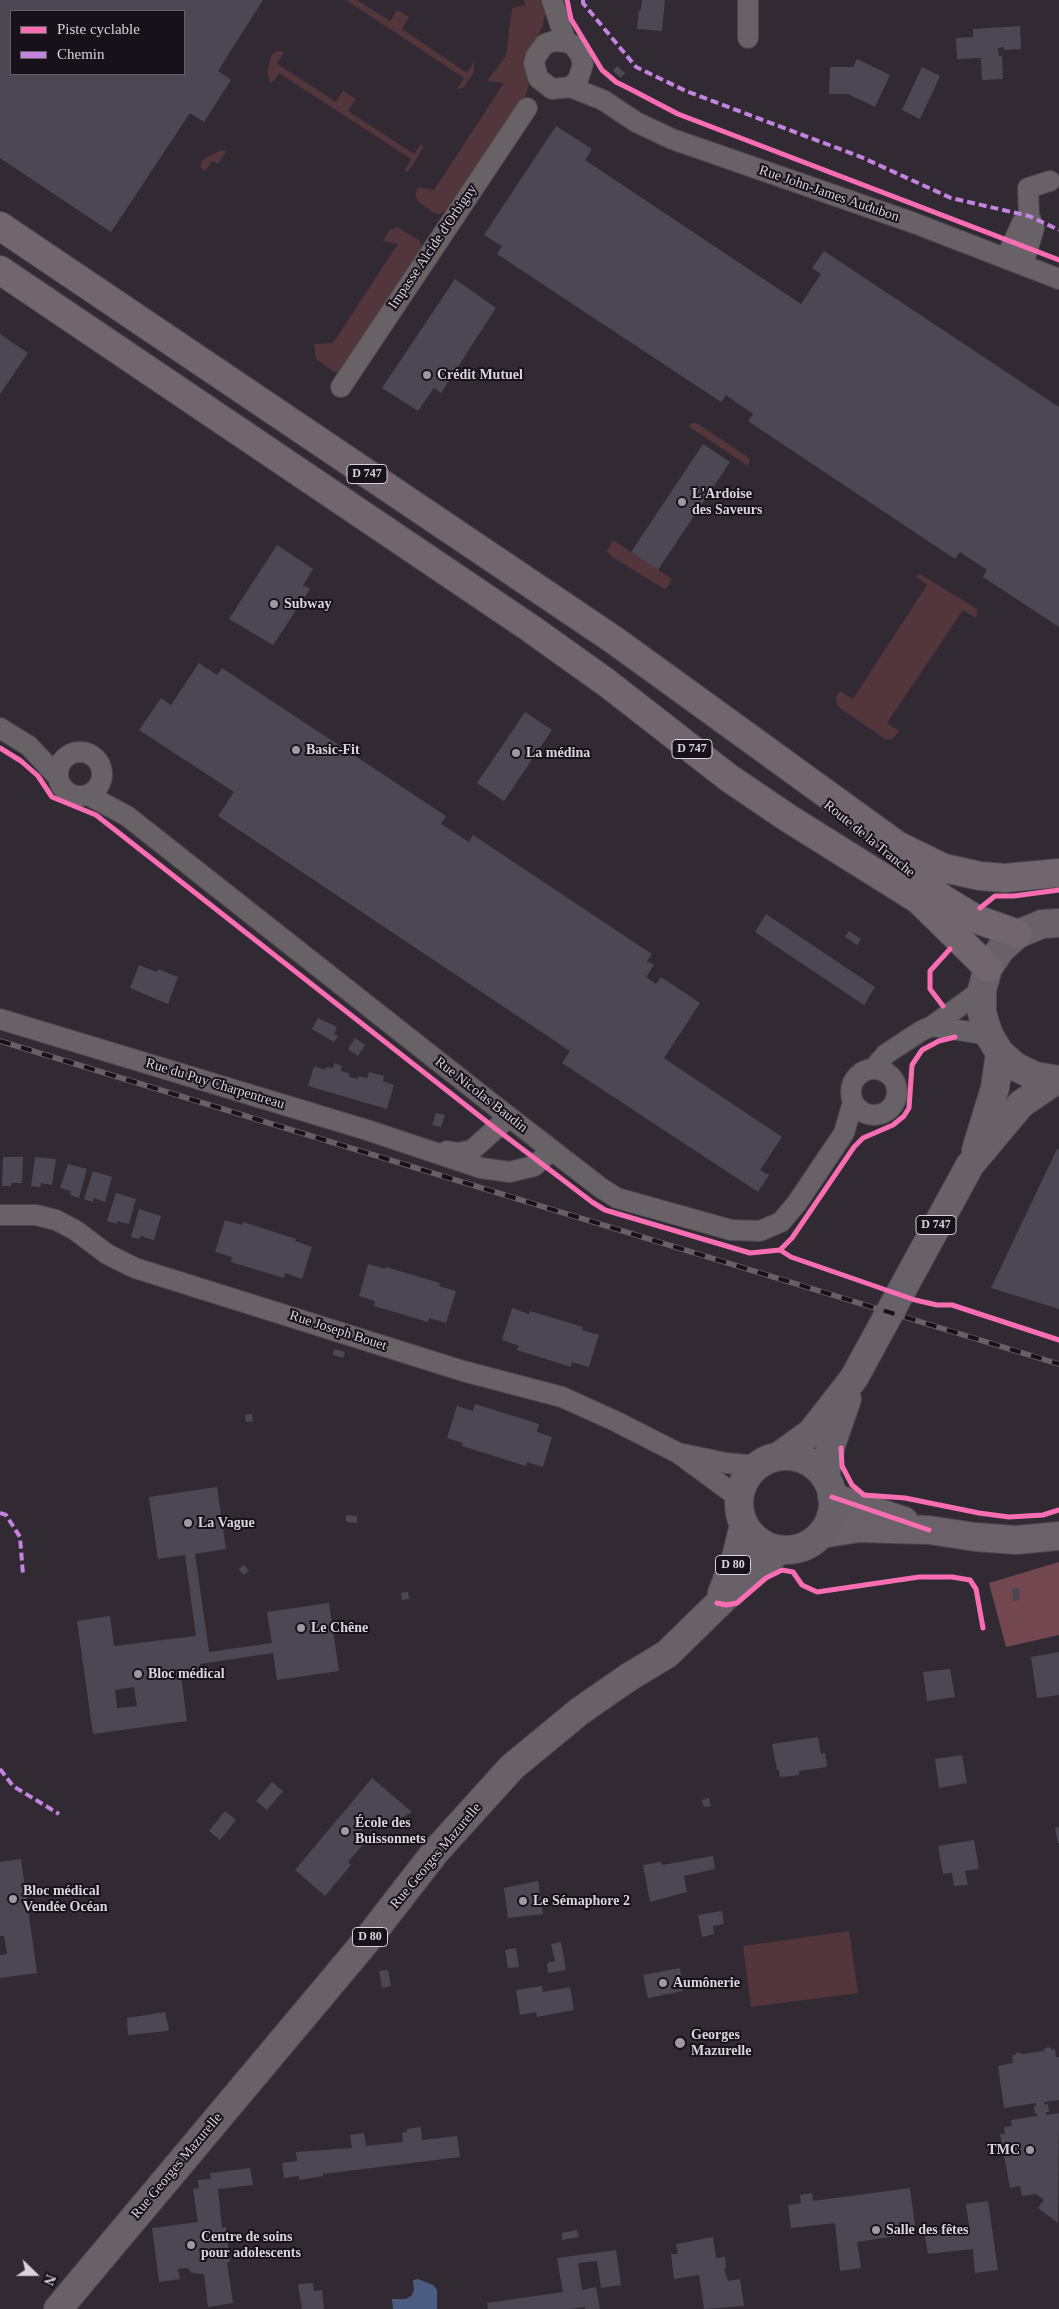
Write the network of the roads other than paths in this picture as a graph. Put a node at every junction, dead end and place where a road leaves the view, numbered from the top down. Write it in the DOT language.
graph roads {
  1 [pos="748,0"];
  2 [pos="553,4"];
  3 [pos="748,38"];
  4 [pos="566,42"];
  5 [pos="545,44"];
  6 [pos="582,71"];
  7 [pos="553,85"];
  8 [pos="603,100"];
  9 [pos="1050,181"];
  10 [pos="0,226"];
  11 [pos="1015,261"];
  12 [pos="0,270"];
  13 [pos="1059,279"];
  14 [pos="341,388"];
  15 [pos="731,726"];
  16 [pos="0,728"];
  17 [pos="30,746"];
  18 [pos="70,753"];
  19 [pos="58,777"];
  20 [pos="102,779"];
  21 [pos="88,795"];
  22 [pos="127,816"];
  23 [pos="1059,872"];
  24 [pos="1059,923"];
  25 [pos="1018,934"];
  26 [pos="985,979"];
  27 [pos="0,1020"];
  28 [pos="932,1026"];
  29 [pos="906,1041"];
  30 [pos="994,1044"];
  31 [pos="873,1069"];
  32 [pos="1057,1080"];
  33 [pos="893,1081"];
  34 [pos="853,1102"];
  35 [pos="871,1115"];
  36 [pos="509,1117"];
  37 [pos="844,1133"];
  38 [pos="430,1150"];
  39 [pos="552,1150"];
  40 [pos="970,1166"];
  41 [pos="0,1215"];
  42 [pos="854,1378"];
  43 [pos="678,1453"];
  44 [pos="768,1461"];
  45 [pos="829,1487"];
  46 [pos="739,1498"];
  47 [pos="744,1524"];
  48 [pos="929,1530"];
  49 [pos="821,1534"];
  50 [pos="1059,1536"];
  51 [pos="780,1550"];
  52 [pos="717,1603"];
  53 [pos="58,2309"];
  1 -- 3 [label="street"];
  2 -- 4 [label="street, Rue John-James Audubon"];
  2 -- 5 [label="street, Rue John-James Audubon"];
  4 -- 5 [label="street"];
  4 -- 6 [label="street, Rue John-James Audubon"];
  5 -- 7 [label="street, Rue John-James Audubon"];
  6 -- 7 [label="street"];
  6 -- 8 [label="street, Rue John-James Audubon"];
  7 -- 8 [label="street, Rue John-James Audubon"];
  7 -- 14 [label="street, Impasse Alcide d'Orbigny"];
  8 -- 11 [label="street, Rue John-James Audubon"];
  9 -- 11 [label="street"];
  10 -- 15 [label="highway, D 747"];
  11 -- 13 [label="street, Rue John-James Audubon"];
  12 -- 26 [label="highway, Route de la Tranche / D 747"];
  15 -- 23 [label="highway"];
  15 -- 25 [label="highway, Route de la Tranche / D 747"];
  16 -- 17 [label="street"];
  17 -- 18 [label="street"];
  17 -- 19 [label="street"];
  18 -- 19 [label="street"];
  18 -- 20 [label="street"];
  19 -- 21 [label="street"];
  20 -- 21 [label="street"];
  20 -- 22 [label="street, Rue Nicolas Baudin"];
  21 -- 22 [label="street, Rue Nicolas Baudin"];
  22 -- 36 [label="street, Rue Nicolas Baudin"];
  24 -- 25 [label="main road"];
  25 -- 26 [label="main road"];
  26 -- 28 [label="street"];
  26 -- 30 [label="main road"];
  27 -- 38 [label="street, Rue du Puy Charpentreau"];
  28 -- 29 [label="street"];
  28 -- 30 [label="street"];
  29 -- 31 [label="street"];
  29 -- 33 [label="street"];
  30 -- 32 [label="main road"];
  30 -- 40 [label="main road, D 747"];
  31 -- 33 [label="street"];
  31 -- 34 [label="street"];
  32 -- 40 [label="main road, D 747"];
  33 -- 35 [label="street"];
  34 -- 35 [label="street"];
  34 -- 37 [label="street, Rue Nicolas Baudin"];
  35 -- 37 [label="street, Rue Nicolas Baudin"];
  36 -- 38 [label="street, Rue du Puy Charpentreau"];
  36 -- 39 [label="street, Rue Nicolas Baudin"];
  37 -- 39 [label="street, Rue Nicolas Baudin"];
  38 -- 39 [label="street, Rue du Puy Charpentreau"];
  40 -- 42 [label="main road, D 747"];
  41 -- 43 [label="street, Rue Joseph Bouet"];
  42 -- 44 [label="main road, D 747"];
  42 -- 45 [label="main road, D 747"];
  43 -- 44 [label="street, Rue Joseph Bouet"];
  43 -- 46 [label="street, Rue Joseph Bouet"];
  44 -- 45 [label="main road"];
  44 -- 46 [label="main road"];
  45 -- 48 [label="main road"];
  45 -- 49 [label="main road"];
  46 -- 47 [label="main road"];
  47 -- 51 [label="main road"];
  47 -- 52 [label="main road, Rue Georges Mazurelle / D 80"];
  48 -- 49 [label="main road"];
  48 -- 50 [label="main road"];
  49 -- 51 [label="main road"];
  51 -- 52 [label="main road, Rue Georges Mazurelle / D 80"];
  52 -- 53 [label="main road, Rue Georges Mazurelle / D 80"];
}
